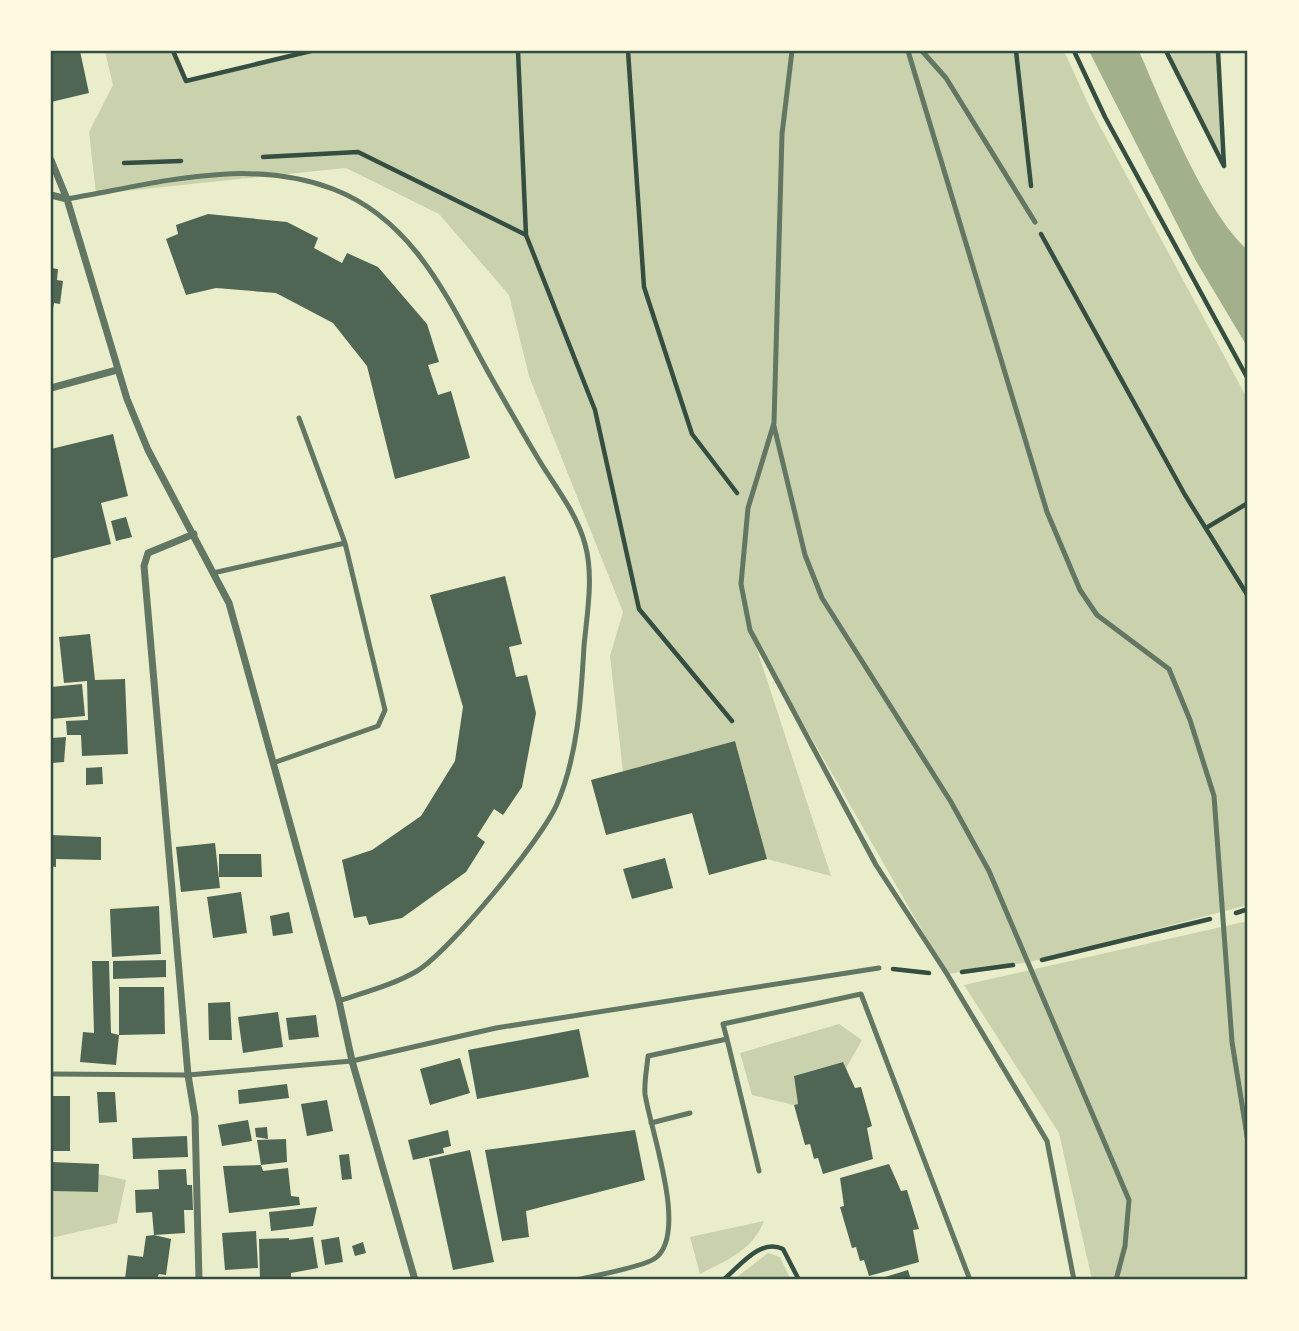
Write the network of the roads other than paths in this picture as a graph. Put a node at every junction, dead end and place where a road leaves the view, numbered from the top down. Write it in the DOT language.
graph roads {
  1 [pos="792,51"];
  2 [pos="908,51"];
  3 [pos="922,51"];
  4 [pos="51,160"];
  5 [pos="51,195"];
  6 [pos="67,199"];
  7 [pos="1035,222"];
  8 [pos="117,370"];
  9 [pos="51,388"];
  10 [pos="299,418"];
  11 [pos="774,423"];
  12 [pos="194,534"];
  13 [pos="345,543"];
  14 [pos="213,573"];
  15 [pos="272,763"];
  16 [pos="879,968"];
  17 [pos="339,1001"];
  18 [pos="727,1040"];
  19 [pos="352,1061"];
  20 [pos="51,1074"];
  21 [pos="188,1075"];
  22 [pos="690,1113"];
  23 [pos="651,1123"];
  24 [pos="1248,1142"];
  25 [pos="759,1171"];
  26 [pos="198,1280"];
  27 [pos="415,1280"];
  28 [pos="576,1280"];
  29 [pos="970,1280"];
  30 [pos="1074,1280"];
  31 [pos="1116,1280"];
  1 -- 11 [label="lane"];
  2 -- 24 [label="lane"];
  3 -- 7 [label="lane"];
  4 -- 6 [label="street"];
  5 -- 6 [label="street"];
  6 -- 8 [label="street"];
  6 -- 17 [label="lane"];
  8 -- 9 [label="street"];
  8 -- 12 [label="street"];
  10 -- 13 [label="lane"];
  11 -- 30 [label="lane"];
  11 -- 31 [label="lane"];
  12 -- 14 [label="street"];
  12 -- 21 [label="street"];
  13 -- 14 [label="lane"];
  13 -- 15 [label="lane"];
  14 -- 15 [label="street"];
  15 -- 17 [label="street"];
  16 -- 19 [label="lane"];
  17 -- 19 [label="street"];
  18 -- 23 [label="lane"];
  18 -- 25 [label="lane"];
  18 -- 29 [label="lane"];
  19 -- 21 [label="lane"];
  19 -- 27 [label="street"];
  20 -- 21 [label="lane"];
  21 -- 26 [label="street"];
  22 -- 23 [label="lane"];
  23 -- 28 [label="lane"];
}
